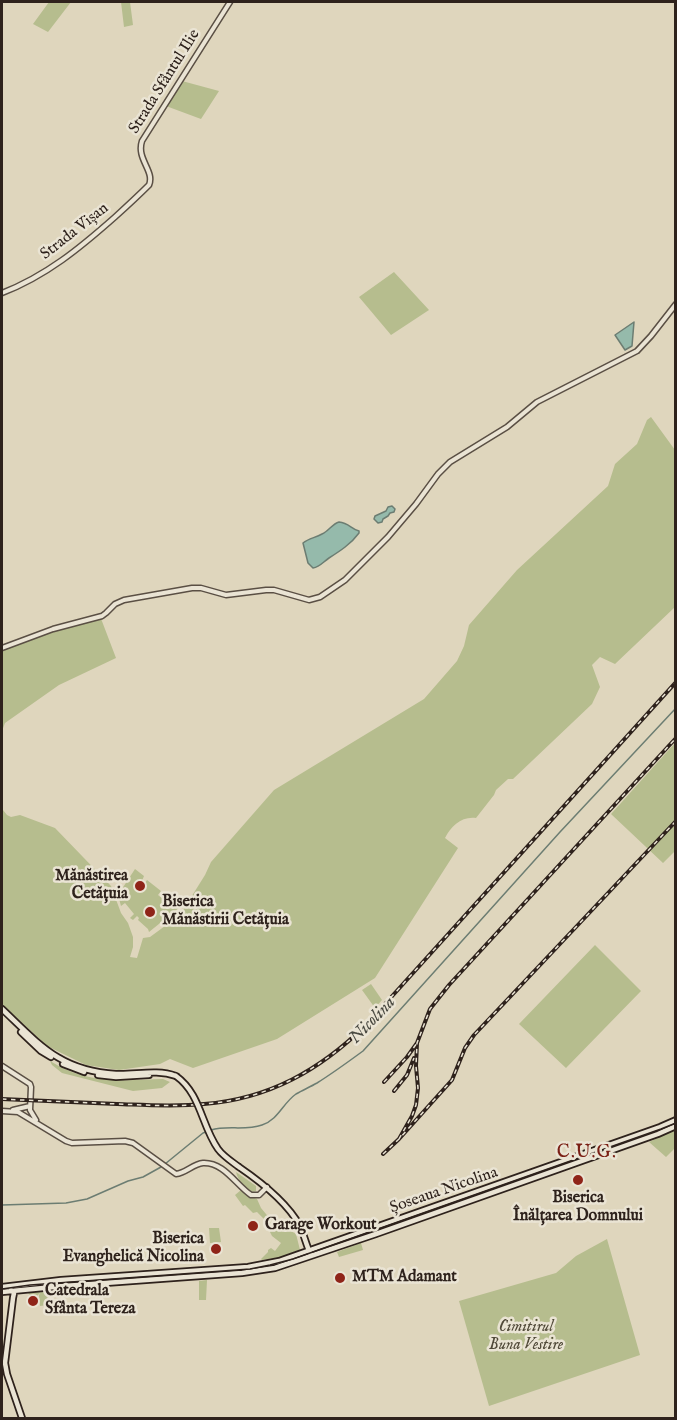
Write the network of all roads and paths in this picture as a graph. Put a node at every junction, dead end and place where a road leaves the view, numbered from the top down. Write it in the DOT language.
graph roads {
  1 [pos="230,2"];
  2 [pos="151,178"];
  3 [pos="2,293"];
  4 [pos="675,304"];
  5 [pos="2,648"];
  6 [pos="2,1011"];
  7 [pos="2,1066"];
  8 [pos="30,1107"];
  9 [pos="2,1111"];
  10 [pos="11,1111"];
  11 [pos="675,1120"];
  12 [pos="38,1123"];
  13 [pos="675,1126"];
  14 [pos="266,1189"];
  15 [pos="308,1254"];
  16 [pos="2,1287"];
  17 [pos="10,1288"];
  18 [pos="2,1292"];
  19 [pos="22,1419"];
  1 -- 2 [label="street, Strada Sfântul Ilie"];
  2 -- 3 [label="street, Strada Vișan"];
  4 -- 5 [label="street"];
  6 -- 14 [label="main road, bridge"];
  7 -- 8 [label="street"];
  8 -- 10 [label="street"];
  8 -- 12 [label="street"];
  9 -- 10 [label="street"];
  10 -- 12 [label="street"];
  11 -- 15 [label="main road, Șoseaua Nicolina"];
  12 -- 14 [label="street"];
  13 -- 15 [label="main road, Șoseaua Nicolina"];
  14 -- 15 [label="main road"];
  15 -- 17 [label="main road, Șoseaua Nicolina"];
  16 -- 17 [label="main road, Șoseaua Nicolina"];
  17 -- 18 [label="main road, Șoseaua Nicolina"];
  17 -- 19 [label="main road"];
}
